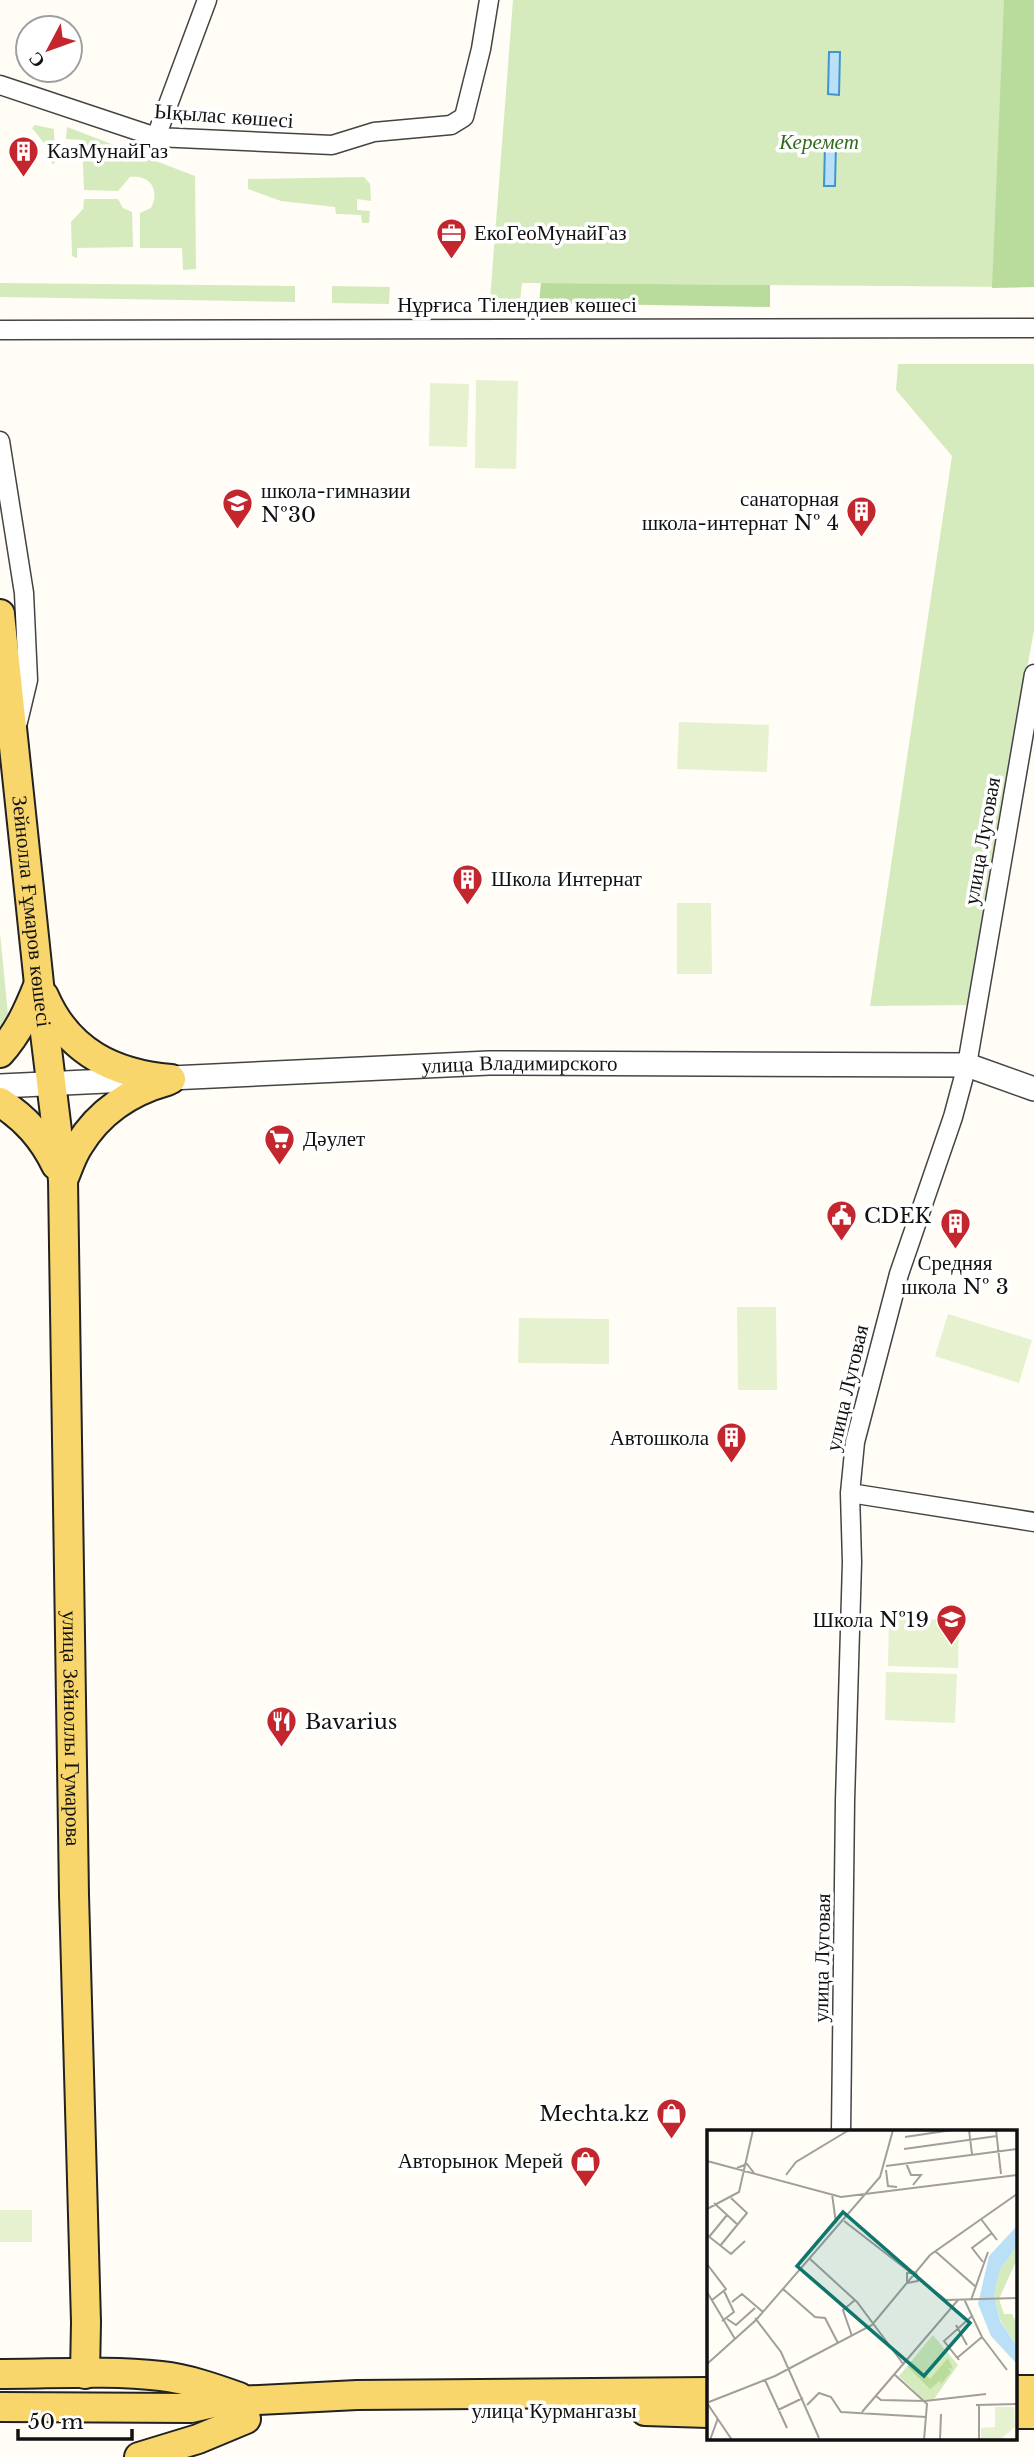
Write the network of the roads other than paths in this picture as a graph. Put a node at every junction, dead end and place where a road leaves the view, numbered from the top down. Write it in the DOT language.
graph roads {
  1 [pos="207,0"];
  2 [pos="489,0"];
  3 [pos="0,85"];
  4 [pos="156,137"];
  5 [pos="1034,328"];
  6 [pos="0,330"];
  7 [pos="0,441"];
  8 [pos="0,614"];
  9 [pos="1034,674"];
  10 [pos="0,711"];
  11 [pos="14,739"];
  12 [pos="39,984"];
  13 [pos="0,1053"];
  14 [pos="967,1065"];
  15 [pos="171,1079"];
  16 [pos="50,1085"];
  17 [pos="0,1086"];
  18 [pos="1034,1089"];
  19 [pos="0,1102"];
  20 [pos="63,1180"];
  21 [pos="850,1493"];
  22 [pos="1034,1522"];
  23 [pos="841,2130"];
  24 [pos="0,2374"];
  25 [pos="85,2374"];
  26 [pos="1016,2390"];
  27 [pos="1034,2390"];
  28 [pos="707,2392"];
  29 [pos="668,2402"];
  30 [pos="0,2406"];
  31 [pos="248,2409"];
  32 [pos="707,2412"];
  33 [pos="1016,2414"];
  34 [pos="1034,2414"];
  35 [pos="139,2457"];
  1 -- 4 [label="street"];
  2 -- 4 [label="street, Ықылас көшесі"];
  3 -- 4 [label="street, Ықылас көшесі"];
  5 -- 6 [label="street, Нұрғиса Тілендиев көшесі"];
  7 -- 11 [label="street"];
  8 -- 11 [label="main road, Зейнолла Ғұмаров көшесі"];
  9 -- 14 [label="street, улица Луговая"];
  10 -- 11 [label="street"];
  11 -- 12 [label="main road, Зейнолла Ғұмаров көшесі"];
  12 -- 13 [label="main road"];
  12 -- 15 [label="main road"];
  12 -- 16 [label="main road, Зейнолла Ғұмаров көшесі"];
  14 -- 15 [label="street, улица Владимирского"];
  14 -- 18 [label="street, улица Владимирского"];
  14 -- 21 [label="street, улица Луговая"];
  15 -- 16 [label="street, улица Владимирского"];
  15 -- 20 [label="main road"];
  16 -- 17 [label="street, улица Владимирского"];
  16 -- 20 [label="main road, улица Зейноллы Гумарова"];
  19 -- 20 [label="main road"];
  20 -- 25 [label="main road, улица Зейноллы Гумарова"];
  21 -- 22 [label="street"];
  21 -- 23 [label="street, улица Луговая"];
  24 -- 25 [label="main road"];
  25 -- 31 [label="main road"];
  26 -- 27 [label="main road"];
  28 -- 29 [label="main road, улица Курмангазы"];
  29 -- 31 [label="main road, улица Курмангазы"];
  29 -- 32 [label="main road, улица Курмангазы"];
  30 -- 31 [label="main road, улица Курмангазы"];
  31 -- 35 [label="main road"];
  33 -- 34 [label="main road"];
}
